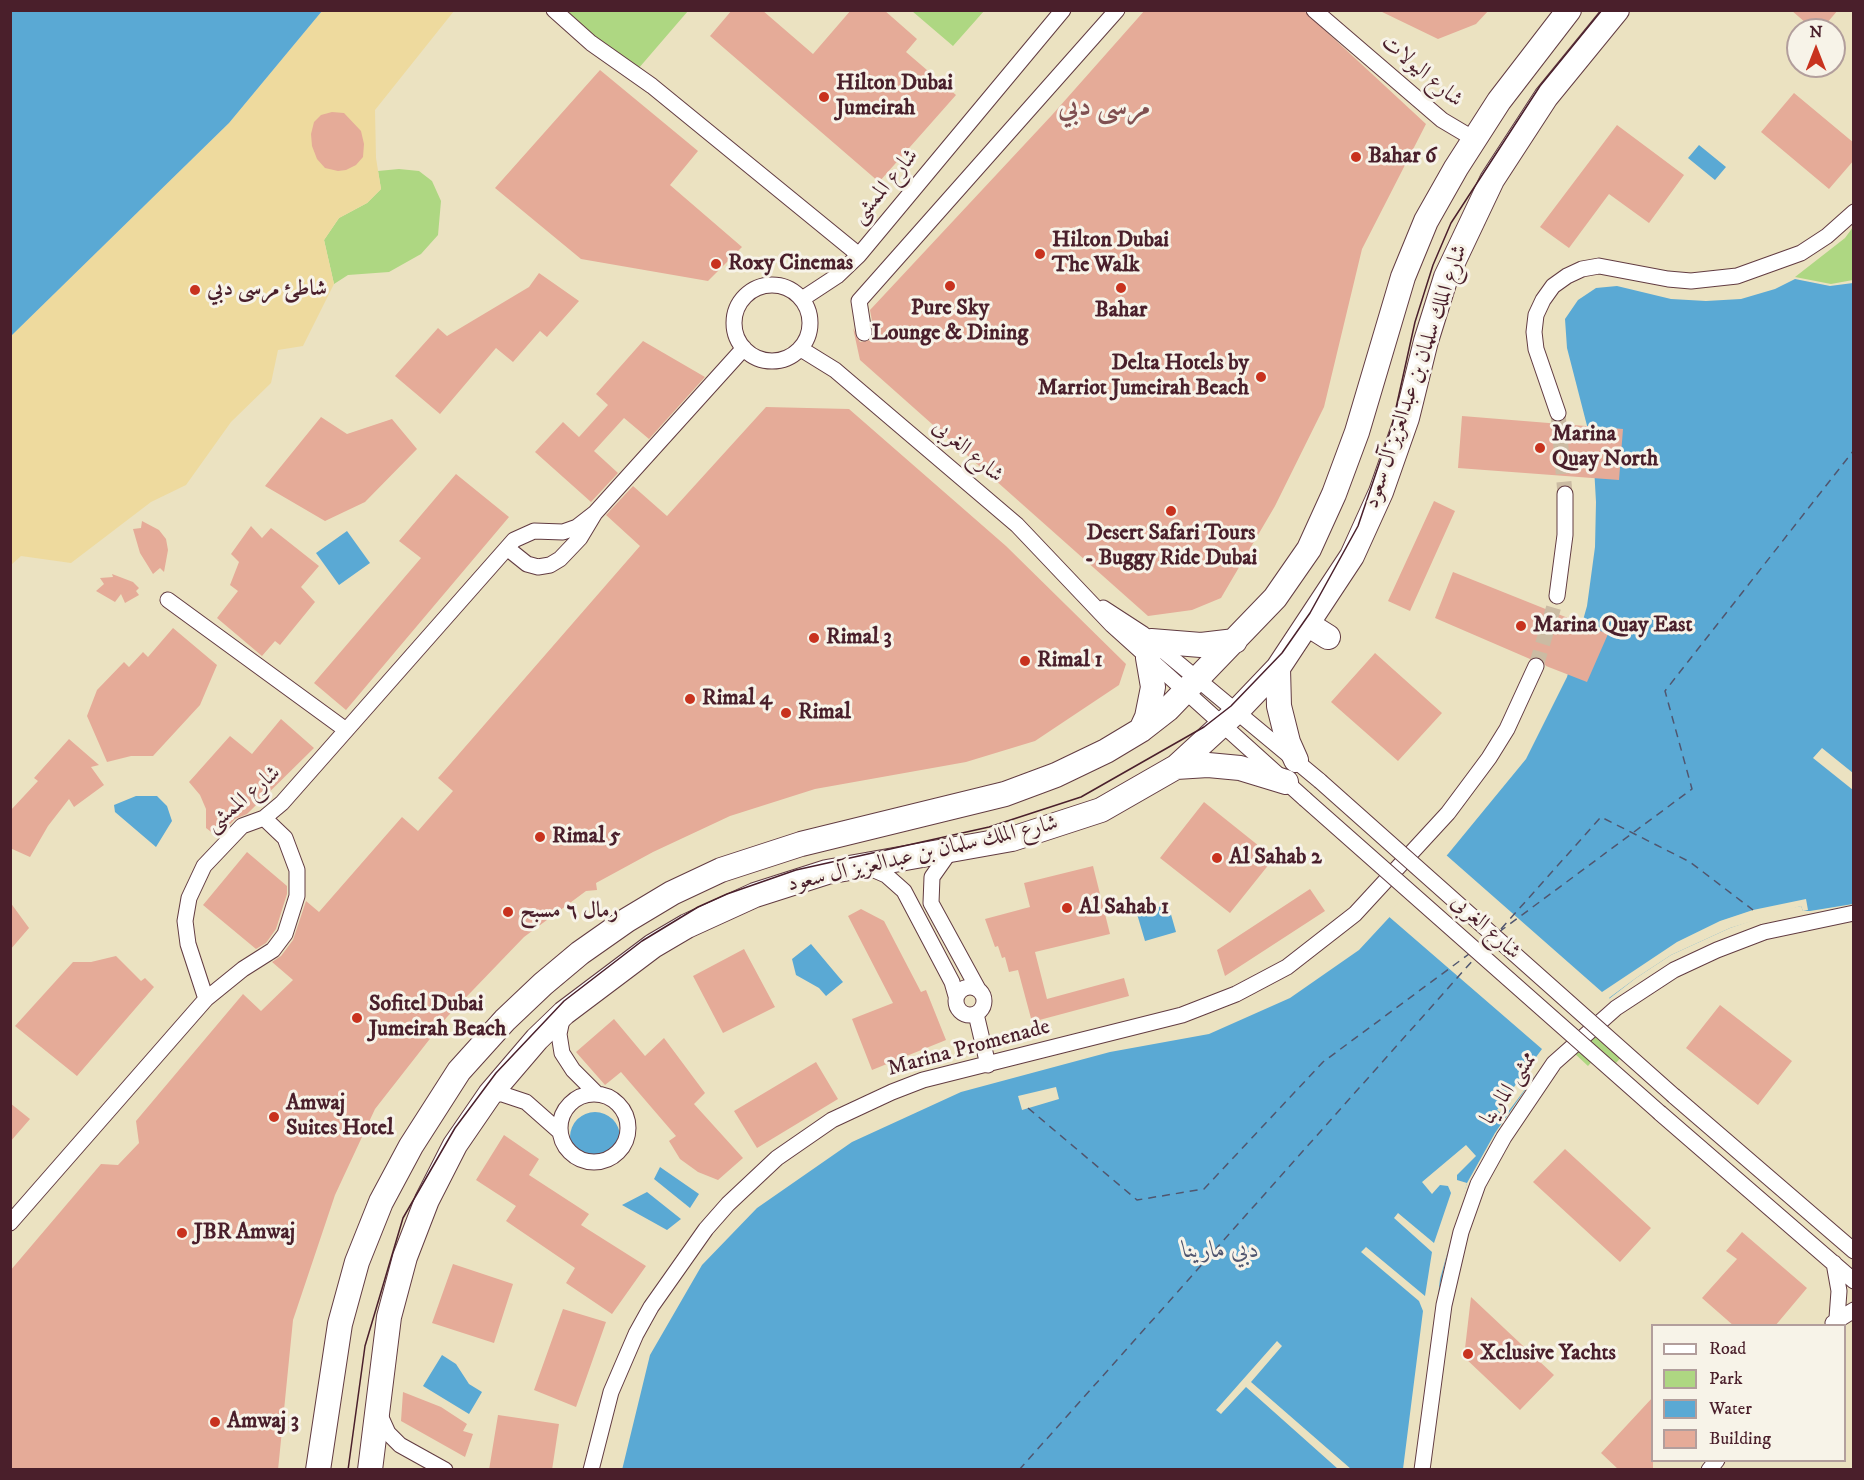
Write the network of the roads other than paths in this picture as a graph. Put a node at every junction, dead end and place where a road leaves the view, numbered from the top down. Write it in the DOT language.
graph roads {
  1 [pos="554,10"];
  2 [pos="1063,10"];
  3 [pos="1118,10"];
  4 [pos="1314,10"];
  5 [pos="1569,10"];
  6 [pos="1617,10"];
  7 [pos="1474,139"];
  8 [pos="1854,212"];
  9 [pos="859,255"];
  10 [pos="802,299"];
  11 [pos="864,333"];
  12 [pos="744,348"];
  13 [pos="801,349"];
  14 [pos="1355,372"];
  15 [pos="1367,399"];
  16 [pos="1558,413"];
  17 [pos="1565,494"];
  18 [pos="595,513"];
  19 [pos="507,548"];
  20 [pos="1557,596"];
  21 [pos="168,600"];
  22 [pos="1235,641"];
  23 [pos="1150,649"];
  24 [pos="1536,666"];
  25 [pos="1278,668"];
  26 [pos="1191,686"];
  27 [pos="1230,718"];
  28 [pos="346,730"];
  29 [pos="1141,730"];
  30 [pos="1296,759"];
  31 [pos="1176,766"];
  32 [pos="1286,782"];
  33 [pos="264,818"];
  34 [pos="951,850"];
  35 [pos="862,866"];
  36 [pos="1854,913"];
  37 [pos="978,989"];
  38 [pos="956,996"];
  39 [pos="206,999"];
  40 [pos="564,1013"];
  41 [pos="976,1014"];
  42 [pos="988,1065"];
  43 [pos="490,1094"];
  44 [pos="597,1094"];
  45 [pos="560,1132"];
  46 [pos="10,1223"];
  47 [pos="1852,1248"];
  48 [pos="1834,1263"];
  49 [pos="1854,1281"];
  50 [pos="1854,1310"];
  51 [pos="1834,1322"];
  52 [pos="378,1411"];
  53 [pos="318,1470"];
  54 [pos="370,1470"];
  55 [pos="445,1470"];
  56 [pos="591,1470"];
  57 [pos="1422,1470"];
  1 -- 9 [label="street"];
  2 -- 9 [label="street, شارع الممشى"];
  3 -- 11 [label="street"];
  4 -- 7 [label="street, شارع اليولات"];
  5 -- 7 [label="main road, شارع الملك سلمان بن عبدالعزيز آل سعود"];
  6 -- 25 [label="main road, شارع الملك سلمان بن عبدالعزيز آل سعود"];
  7 -- 15 [label="main road, شارع الملك سلمان بن عبدالعزيز آل سعود"];
  8 -- 16 [label="street"];
  9 -- 10 [label="street, شارع الممشى"];
  10 -- 12 [label="street"];
  10 -- 13 [label="street"];
  12 -- 13 [label="street"];
  12 -- 18 [label="street, شارع الممشى"];
  13 -- 23 [label="street, شارع الغربى"];
  14 -- 15 [label="main road"];
  15 -- 22 [label="main road, شارع الملك سلمان بن عبدالعزيز آل سعود"];
  17 -- 20 [label="street"];
  18 -- 19 [label="street, شارع الممشى"];
  18 -- 19 [label="street, شارع الممشى"];
  19 -- 28 [label="street, شارع الممشى"];
  21 -- 28 [label="street"];
  22 -- 23 [label="main road"];
  22 -- 26 [label="main road, شارع الملك سلمان بن عبدالعزيز آل سعود"];
  23 -- 26 [label="street, شارع الغربى"];
  23 -- 29 [label="main road"];
  24 -- 42 [label="street, Marina Promenade"];
  25 -- 27 [label="main road, شارع الملك سلمان بن عبدالعزيز آل سعود"];
  25 -- 30 [label="main road"];
  26 -- 27 [label="street, شارع الغربى"];
  26 -- 29 [label="main road, شارع الملك سلمان بن عبدالعزيز آل سعود"];
  27 -- 30 [label="street, شارع الغربى"];
  27 -- 31 [label="main road, شارع الملك سلمان بن عبدالعزيز آل سعود"];
  27 -- 32 [label="street, شارع الغربى"];
  28 -- 33 [label="street, شارع الممشى"];
  29 -- 53 [label="main road, شارع الملك سلمان بن عبدالعزيز آل سعود"];
  30 -- 47 [label="street, شارع الغربى, bridge"];
  31 -- 32 [label="main road"];
  31 -- 34 [label="main road, شارع الملك سلمان بن عبدالعزيز آل سعود"];
  32 -- 48 [label="street, شارع الغربى, bridge"];
  33 -- 39 [label="street, شارع الممشى"];
  33 -- 39 [label="street"];
  34 -- 35 [label="main road, شارع الملك سلمان بن عبدالعزيز آل سعود"];
  34 -- 37 [label="street"];
  35 -- 38 [label="street"];
  35 -- 40 [label="main road, شارع الملك سلمان بن عبدالعزيز آل سعود"];
  36 -- 57 [label="street, ممشى المارينا"];
  37 -- 38 [label="street"];
  37 -- 41 [label="street"];
  38 -- 41 [label="street"];
  39 -- 46 [label="street"];
  40 -- 43 [label="main road, شارع الملك سلمان بن عبدالعزيز آل سعود"];
  40 -- 44 [label="street"];
  41 -- 42 [label="street"];
  42 -- 56 [label="street, Marina Promenade"];
  43 -- 45 [label="street"];
  43 -- 52 [label="main road, شارع الملك سلمان بن عبدالعزيز آل سعود"];
  44 -- 45 [label="street"];
  44 -- 45 [label="street"];
  48 -- 49 [label="street, شارع الغربى"];
  48 -- 51 [label="street"];
  50 -- 51 [label="street"];
  52 -- 54 [label="main road, شارع الملك سلمان بن عبدالعزيز آل سعود"];
  52 -- 55 [label="street"];
}
